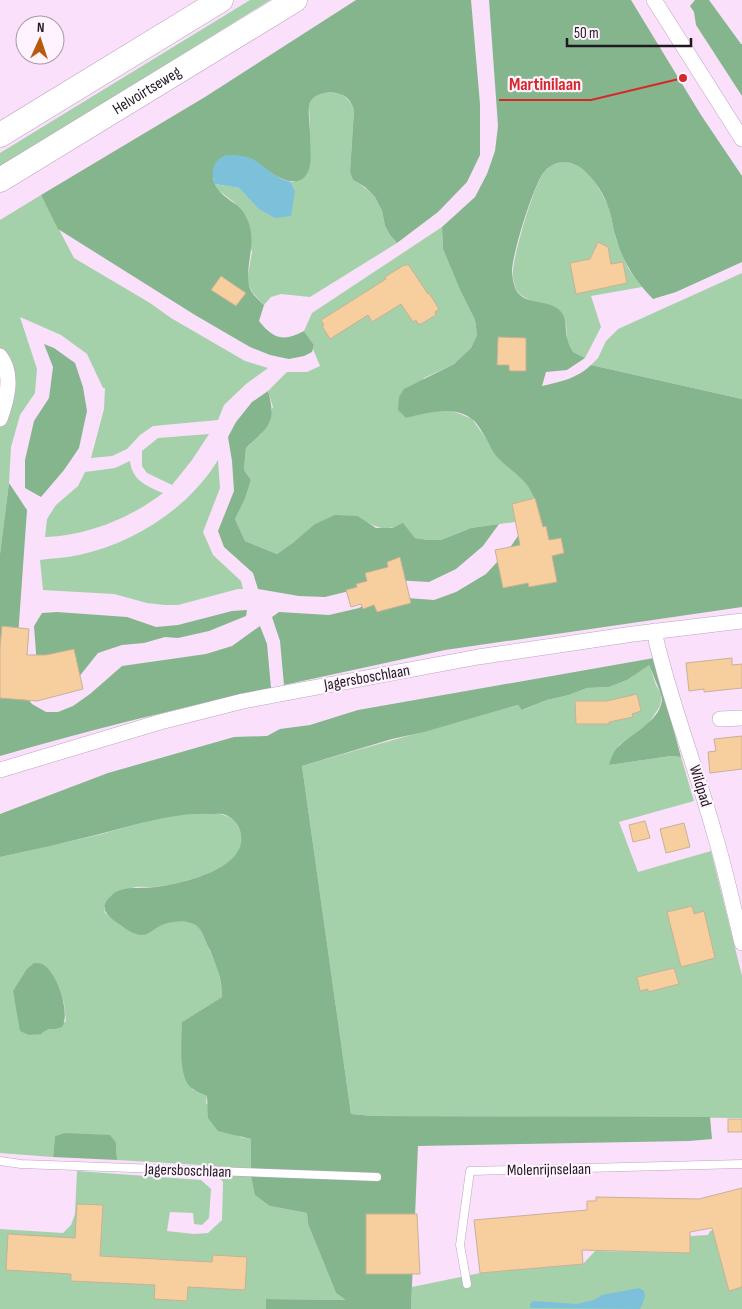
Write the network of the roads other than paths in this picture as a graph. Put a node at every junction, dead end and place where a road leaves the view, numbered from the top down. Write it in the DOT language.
graph roads {
  1 [pos="221,0"];
  2 [pos="295,0"];
  3 [pos="654,0"];
  4 [pos="0,135"];
  5 [pos="742,139"];
  6 [pos="0,180"];
  7 [pos="0,356"];
  8 [pos="0,419"];
  9 [pos="742,621"];
  10 [pos="654,631"];
  11 [pos="742,718"];
  12 [pos="720,720"];
  13 [pos="0,770"];
  14 [pos="742,943"];
  15 [pos="0,1161"];
  16 [pos="742,1164"];
  17 [pos="377,1177"];
  18 [pos="467,1284"];
  1 -- 4 [label="main road"];
  2 -- 6 [label="main road, Helvoirtseweg"];
  3 -- 5 [label="street"];
  7 -- 8 [label="street"];
  9 -- 10 [label="street, Jagersboschlaan"];
  10 -- 13 [label="street, Jagersboschlaan"];
  10 -- 14 [label="street, Wildpad"];
  11 -- 12 [label="street"];
  15 -- 17 [label="lane, Jagersboschlaan"];
  16 -- 18 [label="lane, Molenrijnselaan"];
}
